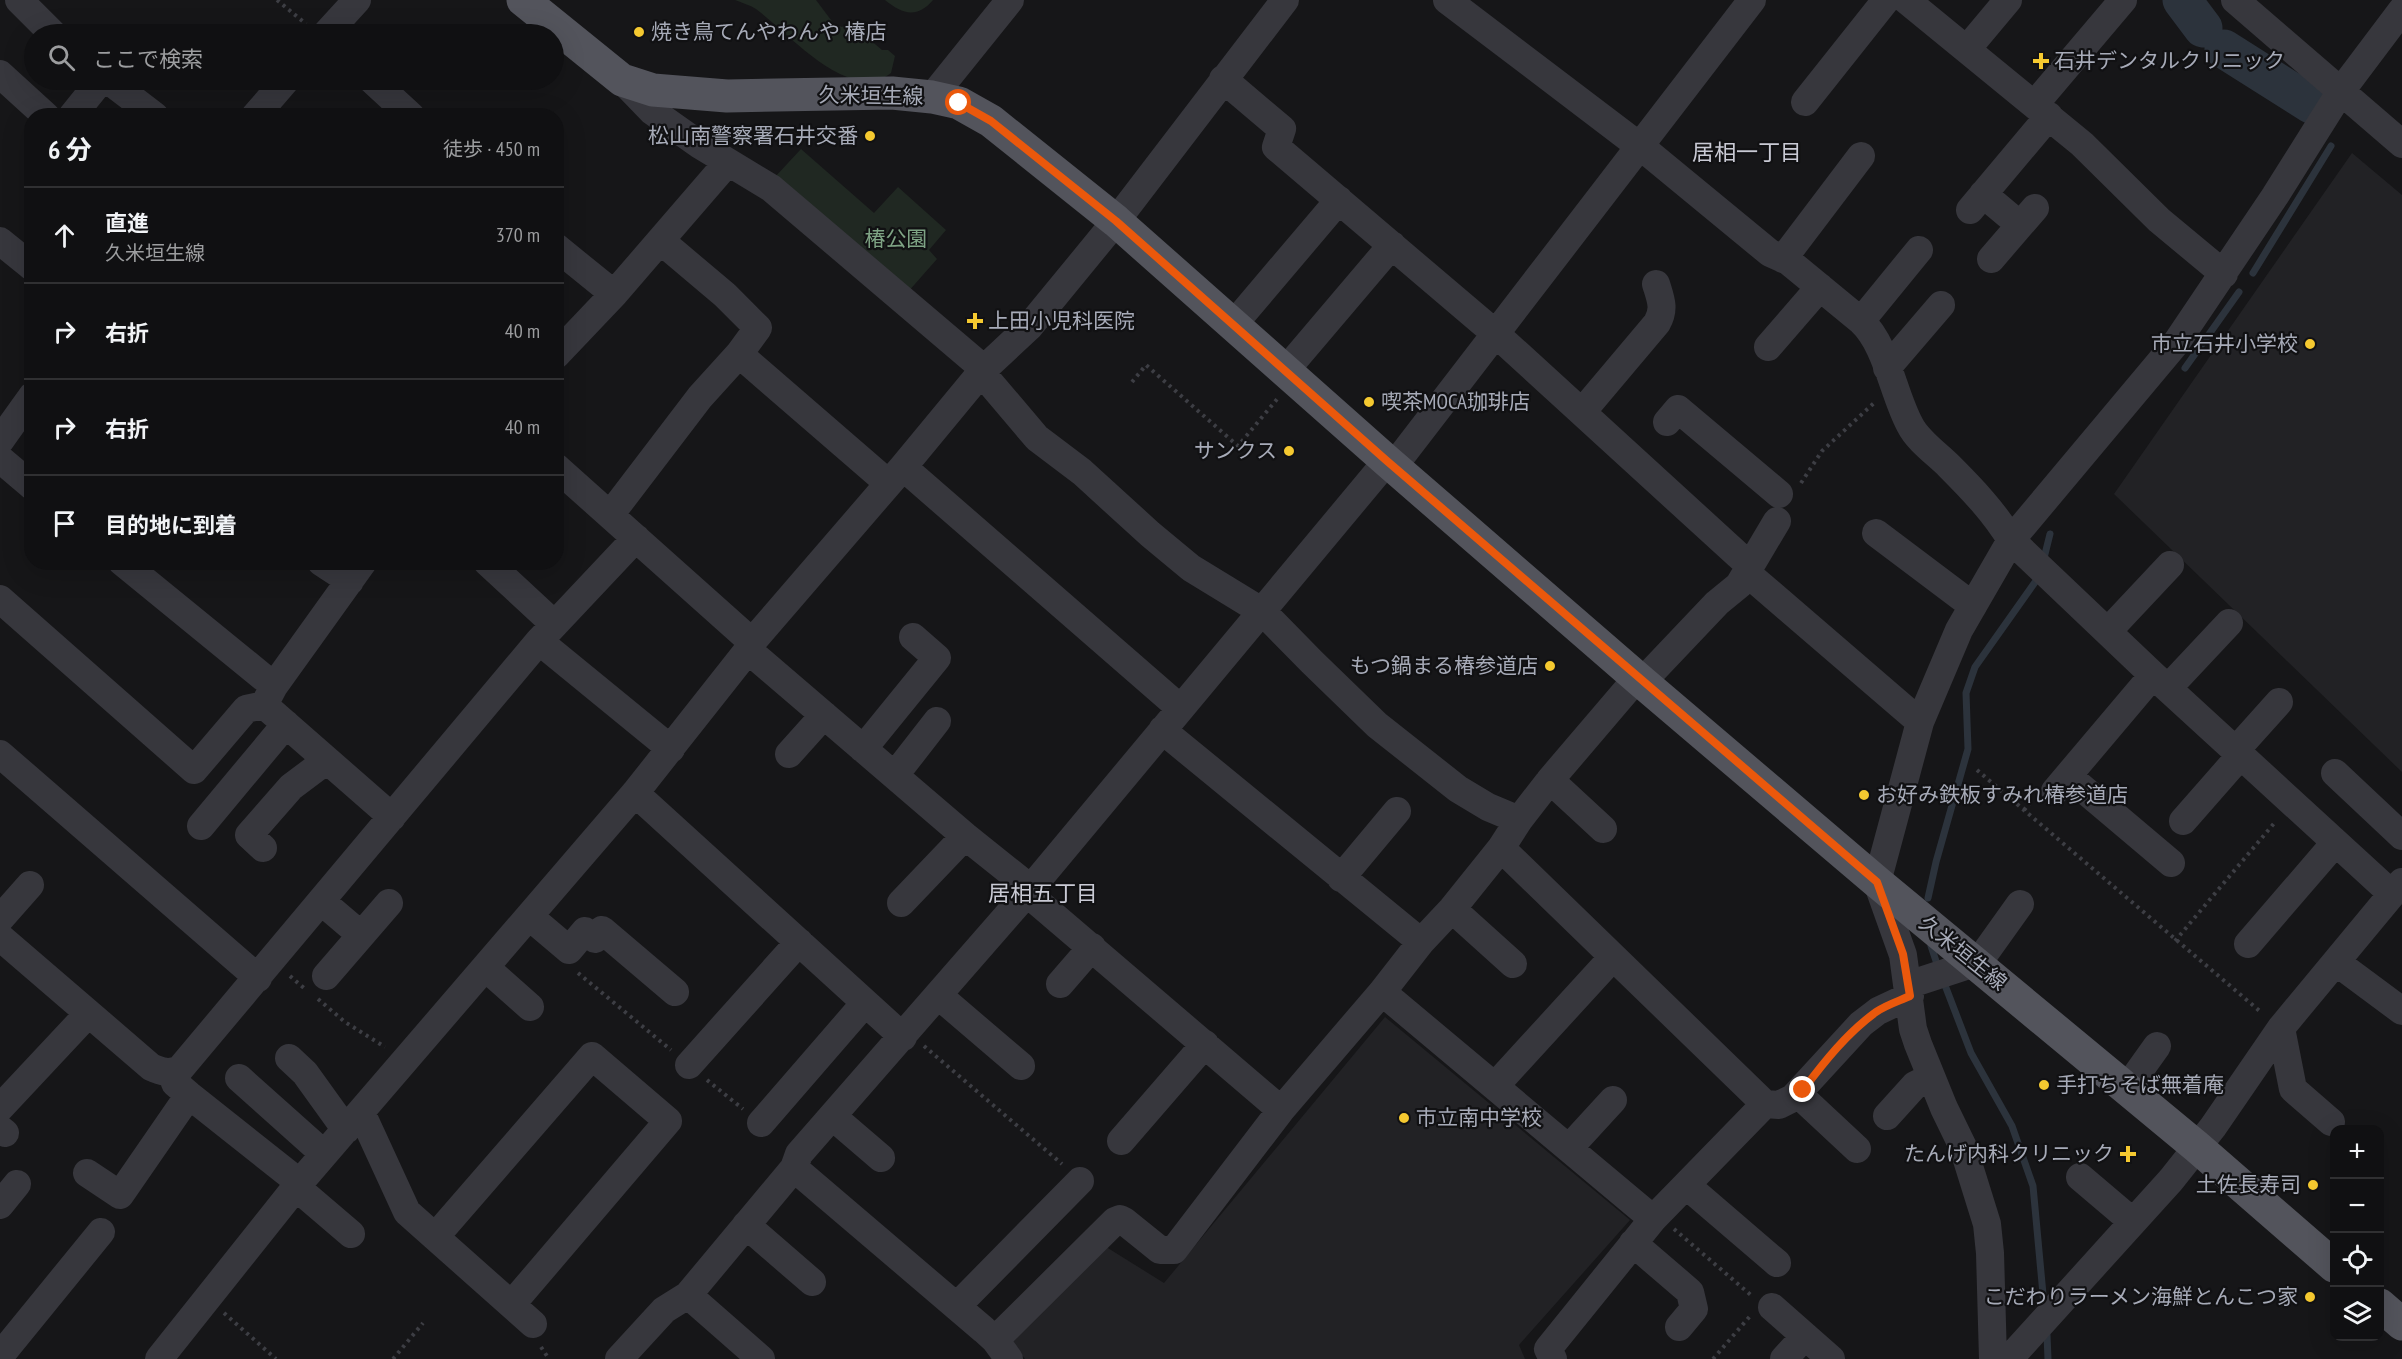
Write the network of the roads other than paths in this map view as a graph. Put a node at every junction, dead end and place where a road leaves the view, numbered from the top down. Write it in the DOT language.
graph roads {
  1 [pos="19,0"];
  2 [pos="523,0"];
  3 [pos="1010,0"];
  4 [pos="1285,0"];
  5 [pos="1447,0"];
  6 [pos="1752,0"];
  7 [pos="1886,0"];
  8 [pos="1906,0"];
  9 [pos="2008,0"];
  10 [pos="2123,0"];
  11 [pos="348,3"];
  12 [pos="2247,4"];
  13 [pos="2402,10"];
  14 [pos="43,24"];
  15 [pos="326,24"];
  16 [pos="553,24"];
  17 [pos="564,33"];
  18 [pos="1967,49"];
  19 [pos="0,74"];
  20 [pos="1223,79"];
  21 [pos="622,80"];
  22 [pos="93,90"];
  23 [pos="121,90"];
  24 [pos="277,90"];
  25 [pos="383,90"];
  26 [pos="2341,90"];
  27 [pos="932,97"];
  28 [pos="1804,102"];
  29 [pos="37,108"];
  30 [pos="78,108"];
  31 [pos="145,108"];
  32 [pos="262,108"];
  33 [pos="402,108"];
  34 [pos="2042,110"];
  35 [pos="2402,144"];
  36 [pos="1640,147"];
  37 [pos="1861,156"];
  38 [pos="728,162"];
  39 [pos="1339,200"];
  40 [pos="1116,221"];
  41 [pos="0,241"];
  42 [pos="661,241"];
  43 [pos="1392,245"];
  44 [pos="1919,250"];
  45 [pos="564,253"];
  46 [pos="1783,259"];
  47 [pos="1991,259"];
  48 [pos="24,260"];
  49 [pos="2224,274"];
  50 [pos="1656,284"];
  51 [pos="1820,287"];
  52 [pos="614,294"];
  53 [pos="1941,305"];
  54 [pos="1861,321"];
  55 [pos="1233,325"];
  56 [pos="1496,334"];
  57 [pos="564,347"];
  58 [pos="1768,347"];
  59 [pos="739,354"];
  60 [pos="982,371"];
  61 [pos="1290,375"];
  62 [pos="1892,380"];
  63 [pos="1582,412"];
  64 [pos="24,413"];
  65 [pos="1667,422"];
  66 [pos="0,441"];
  67 [pos="0,459"];
  68 [pos="1390,464"];
  69 [pos="564,474"];
  70 [pos="896,475"];
  71 [pos="24,479"];
  72 [pos="610,515"];
  73 [pos="1876,533"];
  74 [pos="636,538"];
  75 [pos="2011,540"];
  76 [pos="1745,565"];
  77 [pos="2170,565"];
  78 [pos="131,570"];
  79 [pos="494,570"];
  80 [pos="356,572"];
  81 [pos="0,598"];
  82 [pos="1973,606"];
  83 [pos="1263,612"];
  84 [pos="2229,623"];
  85 [pos="2108,631"];
  86 [pos="547,633"];
  87 [pos="913,637"];
  88 [pos="750,646"];
  89 [pos="1640,680"];
  90 [pos="2160,681"];
  91 [pos="269,695"];
  92 [pos="2279,702"];
  93 [pos="1180,708"];
  94 [pos="824,715"];
  95 [pos="937,721"];
  96 [pos="1920,722"];
  97 [pos="286,724"];
  98 [pos="1162,730"];
  99 [pos="671,749"];
  100 [pos="863,749"];
  101 [pos="2238,753"];
  102 [pos="0,754"];
  103 [pos="789,754"];
  104 [pos="327,760"];
  105 [pos="2335,773"];
  106 [pos="894,775"];
  107 [pos="1550,780"];
  108 [pos="635,793"];
  109 [pos="1397,811"];
  110 [pos="392,817"];
  111 [pos="1519,820"];
  112 [pos="2183,821"];
  113 [pos="201,826"];
  114 [pos="1603,829"];
  115 [pos="965,836"];
  116 [pos="2402,836"];
  117 [pos="2335,843"];
  118 [pos="263,848"];
  119 [pos="1501,848"];
  120 [pos="2171,863"];
  121 [pos="1341,878"];
  122 [pos="1877,882"];
  123 [pos="30,885"];
  124 [pos="2397,888"];
  125 [pos="1028,891"];
  126 [pos="321,902"];
  127 [pos="389,903"];
  128 [pos="901,903"];
  129 [pos="2020,904"];
  130 [pos="1452,909"];
  131 [pos="530,917"];
  132 [pos="0,919"];
  133 [pos="361,936"];
  134 [pos="0,937"];
  135 [pos="799,942"];
  136 [pos="1421,942"];
  137 [pos="2248,944"];
  138 [pos="1092,947"];
  139 [pos="1613,957"];
  140 [pos="2336,962"];
  141 [pos="1513,964"];
  142 [pos="486,968"];
  143 [pos="264,969"];
  144 [pos="1953,971"];
  145 [pos="1060,984"];
  146 [pos="317,989"];
  147 [pos="1909,990"];
  148 [pos="675,992"];
  149 [pos="1382,992"];
  150 [pos="939,996"];
  151 [pos="865,1003"];
  152 [pos="530,1007"];
  153 [pos="2402,1011"];
  154 [pos="88,1014"];
  155 [pos="2281,1028"];
  156 [pos="905,1035"];
  157 [pos="1204,1044"];
  158 [pos="2157,1046"];
  159 [pos="289,1058"];
  160 [pos="689,1065"];
  161 [pos="1021,1066"];
  162 [pos="172,1073"];
  163 [pos="1931,1077"];
  164 [pos="239,1078"];
  165 [pos="1495,1086"];
  166 [pos="2127,1088"];
  167 [pos="1798,1094"];
  168 [pos="189,1095"];
  169 [pos="1613,1100"];
  170 [pos="1765,1104"];
  171 [pos="1281,1110"];
  172 [pos="832,1116"];
  173 [pos="1887,1116"];
  174 [pos="353,1121"];
  175 [pos="2331,1122"];
  176 [pos="761,1123"];
  177 [pos="2,1124"];
  178 [pos="1121,1141"];
  179 [pos="2197,1147"];
  180 [pos="1569,1149"];
  181 [pos="1857,1149"];
  182 [pos="324,1154"];
  183 [pos="881,1158"];
  184 [pos="795,1168"];
  185 [pos="87,1173"];
  186 [pos="2080,1177"];
  187 [pos="1080,1181"];
  188 [pos="298,1185"];
  189 [pos="1686,1185"];
  190 [pos="1655,1217"];
  191 [pos="2133,1222"];
  192 [pos="746,1225"];
  193 [pos="101,1232"];
  194 [pos="351,1234"];
  195 [pos="435,1237"];
  196 [pos="1633,1243"];
  197 [pos="1777,1263"];
  198 [pos="2330,1263"];
  199 [pos="812,1282"];
  200 [pos="688,1295"];
  201 [pos="512,1304"];
  202 [pos="957,1306"];
  203 [pos="1762,1307"];
  204 [pos="2384,1309"];
  205 [pos="533,1324"];
  206 [pos="2402,1324"];
  207 [pos="1678,1327"];
  208 [pos="1805,1336"];
  209 [pos="1002,1349"];
  210 [pos="635,1354"];
  211 [pos="0,1356"];
  212 [pos="159,1359"];
  213 [pos="761,1359"];
  214 [pos="1553,1359"];
  215 [pos="1784,1359"];
  216 [pos="1831,1359"];
  217 [pos="1993,1359"];
  218 [pos="2009,1359"];
  1 -- 14 [label="street"];
  2 -- 16 [label="main road, 久米垣生線"];
  3 -- 27 [label="street"];
  4 -- 20 [label="street"];
  5 -- 36 [label="street"];
  6 -- 36 [label="street"];
  7 -- 28 [label="street"];
  8 -- 18 [label="street"];
  9 -- 18 [label="street"];
  10 -- 34 [label="street"];
  11 -- 15 [label="street"];
  12 -- 26 [label="street"];
  13 -- 26 [label="street"];
  17 -- 21 [label="main road, 久米垣生線"];
  18 -- 34 [label="street"];
  19 -- 29 [label="street"];
  20 -- 39 [label="street"];
  20 -- 40 [label="street"];
  21 -- 27 [label="main road, 久米垣生線"];
  21 -- 38 [label="street"];
  22 -- 30 [label="street"];
  23 -- 31 [label="street"];
  24 -- 32 [label="street"];
  25 -- 33 [label="street"];
  26 -- 35 [label="street"];
  26 -- 49 [label="street"];
  27 -- 40 [label="main road, 久米垣生線"];
  34 -- 47 [label="street"];
  34 -- 49 [label="street"];
  36 -- 46 [label="street"];
  36 -- 56 [label="street"];
  37 -- 46 [label="street"];
  38 -- 42 [label="street"];
  38 -- 60 [label="street"];
  39 -- 43 [label="street"];
  39 -- 55 [label="street"];
  40 -- 55 [label="main road, 久米垣生線"];
  40 -- 60 [label="street"];
  41 -- 48 [label="street"];
  42 -- 52 [label="street"];
  42 -- 59 [label="street"];
  43 -- 56 [label="street"];
  43 -- 61 [label="street"];
  44 -- 54 [label="street"];
  45 -- 52 [label="street"];
  46 -- 51 [label="street"];
  49 -- 75 [label="street"];
  50 -- 63 [label="street"];
  51 -- 54 [label="street"];
  51 -- 58 [label="street"];
  52 -- 57 [label="street"];
  53 -- 62 [label="street"];
  54 -- 62 [label="street"];
  55 -- 61 [label="main road, 久米垣生線"];
  56 -- 63 [label="street"];
  56 -- 68 [label="street"];
  59 -- 70 [label="street"];
  59 -- 72 [label="street"];
  60 -- 70 [label="street"];
  60 -- 83 [label="street"];
  61 -- 68 [label="main road, 久米垣生線"];
  62 -- 75 [label="street"];
  63 -- 76 [label="street"];
  64 -- 66 [label="street"];
  65 -- 76 [label="street"];
  67 -- 71 [label="street"];
  68 -- 83 [label="street"];
  68 -- 89 [label="main road, 久米垣生線"];
  69 -- 72 [label="street"];
  70 -- 88 [label="street"];
  70 -- 93 [label="street"];
  72 -- 74 [label="street"];
  73 -- 82 [label="street"];
  74 -- 86 [label="street"];
  74 -- 88 [label="street"];
  75 -- 82 [label="street"];
  75 -- 85 [label="street"];
  76 -- 89 [label="street"];
  76 -- 96 [label="street"];
  77 -- 85 [label="street"];
  78 -- 91 [label="street"];
  79 -- 86 [label="street"];
  80 -- 91 [label="street"];
  81 -- 91 [label="street"];
  82 -- 96 [label="street"];
  83 -- 93 [label="street"];
  83 -- 111 [label="street"];
  84 -- 90 [label="street"];
  85 -- 90 [label="street"];
  86 -- 99 [label="street"];
  86 -- 110 [label="street"];
  87 -- 100 [label="street"];
  88 -- 94 [label="street"];
  88 -- 99 [label="street"];
  89 -- 107 [label="street"];
  89 -- 122 [label="main road, 久米垣生線"];
  90 -- 101 [label="street"];
  90 -- 120 [label="street"];
  91 -- 97 [label="street"];
  92 -- 101 [label="street"];
  93 -- 98 [label="street"];
  94 -- 100 [label="street"];
  94 -- 103 [label="street"];
  95 -- 106 [label="street"];
  96 -- 122 [label="street"];
  97 -- 104 [label="street"];
  97 -- 113 [label="street"];
  98 -- 121 [label="street"];
  98 -- 125 [label="street"];
  99 -- 108 [label="street"];
  100 -- 106 [label="street"];
  101 -- 112 [label="street"];
  101 -- 117 [label="street"];
  102 -- 143 [label="street"];
  104 -- 110 [label="street"];
  104 -- 118 [label="street"];
  105 -- 116 [label="street"];
  106 -- 115 [label="street"];
  107 -- 111 [label="street"];
  107 -- 114 [label="street"];
  108 -- 131 [label="street"];
  108 -- 135 [label="street"];
  109 -- 121 [label="street"];
  110 -- 126 [label="street"];
  111 -- 119 [label="street"];
  115 -- 125 [label="street"];
  115 -- 128 [label="street"];
  117 -- 124 [label="street"];
  117 -- 137 [label="street"];
  119 -- 130 [label="street"];
  119 -- 139 [label="street"];
  121 -- 136 [label="street"];
  122 -- 144 [label="main road, 久米垣生線"];
  122 -- 147 [label="street"];
  123 -- 132 [label="street"];
  124 -- 140 [label="street"];
  125 -- 138 [label="street"];
  125 -- 150 [label="street"];
  126 -- 133 [label="street"];
  126 -- 143 [label="street"];
  127 -- 133 [label="street"];
  129 -- 144 [label="street"];
  130 -- 136 [label="street"];
  130 -- 141 [label="street"];
  131 -- 142 [label="street"];
  131 -- 148 [label="street"];
  133 -- 146 [label="street"];
  134 -- 154 [label="street"];
  135 -- 151 [label="street"];
  135 -- 160 [label="street"];
  136 -- 149 [label="street"];
  138 -- 145 [label="street"];
  138 -- 157 [label="street"];
  139 -- 165 [label="street"];
  139 -- 170 [label="street"];
  140 -- 153 [label="street"];
  140 -- 155 [label="street"];
  142 -- 152 [label="street"];
  142 -- 174 [label="street"];
  143 -- 162 [label="street"];
  144 -- 147 [label="street"];
  144 -- 166 [label="main road, 久米垣生線"];
  147 -- 163 [label="street"];
  147 -- 167 [label="street"];
  149 -- 165 [label="street"];
  149 -- 171 [label="street"];
  150 -- 156 [label="street"];
  150 -- 161 [label="street"];
  151 -- 156 [label="street"];
  151 -- 176 [label="street"];
  154 -- 162 [label="street"];
  154 -- 177 [label="street"];
  155 -- 175 [label="street"];
  155 -- 179 [label="street"];
  156 -- 172 [label="street"];
  157 -- 171 [label="street"];
  157 -- 178 [label="street"];
  158 -- 166 [label="street"];
  159 -- 174 [label="street"];
  162 -- 168 [label="street"];
  163 -- 173 [label="street"];
  163 -- 217 [label="street"];
  164 -- 182 [label="street"];
  165 -- 180 [label="street"];
  166 -- 179 [label="main road, 久米垣生線"];
  167 -- 170 [label="street"];
  167 -- 181 [label="street"];
  168 -- 185 [label="street"];
  168 -- 188 [label="street"];
  169 -- 180 [label="street"];
  170 -- 189 [label="street"];
  171 -- 209 [label="street"];
  172 -- 183 [label="street"];
  172 -- 184 [label="street"];
  174 -- 182 [label="street"];
  174 -- 195 [label="street"];
  179 -- 191 [label="street"];
  179 -- 198 [label="main road, 久米垣生線"];
  180 -- 190 [label="street"];
  182 -- 188 [label="street"];
  184 -- 192 [label="street"];
  184 -- 202 [label="street"];
  186 -- 191 [label="street"];
  187 -- 202 [label="street"];
  188 -- 194 [label="street"];
  188 -- 212 [label="street"];
  189 -- 190 [label="street"];
  189 -- 197 [label="street"];
  190 -- 196 [label="street"];
  191 -- 218 [label="street"];
  192 -- 199 [label="street"];
  192 -- 200 [label="street"];
  193 -- 211 [label="street"];
  195 -- 201 [label="street"];
  195 -- 201 [label="street"];
  196 -- 207 [label="street"];
  196 -- 214 [label="street"];
  200 -- 210 [label="street"];
  200 -- 213 [label="street"];
  201 -- 205 [label="street"];
  202 -- 209 [label="street"];
  203 -- 208 [label="street"];
  204 -- 206 [label="main road"];
  208 -- 215 [label="street"];
  208 -- 216 [label="street"];
}
